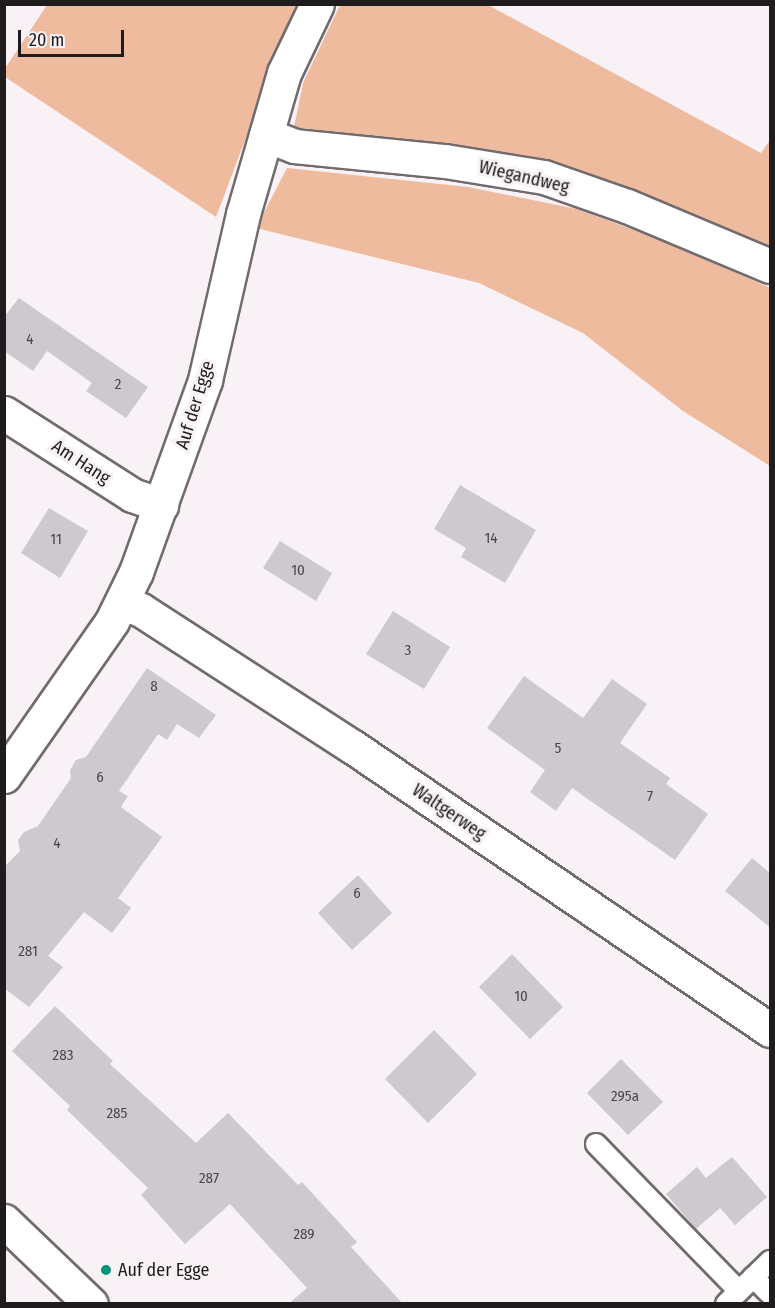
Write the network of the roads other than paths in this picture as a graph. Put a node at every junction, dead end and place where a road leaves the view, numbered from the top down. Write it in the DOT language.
graph roads {
  1 [pos="316,4"];
  2 [pos="266,135"];
  3 [pos="771,266"];
  4 [pos="4,413"];
  5 [pos="161,505"];
  6 [pos="122,603"];
  7 [pos="9,761"];
  8 [pos="771,1030"];
  9 [pos="596,1144"];
  10 [pos="4,1221"];
  11 [pos="771,1261"];
  12 [pos="753,1277"];
  13 [pos="771,1294"];
  14 [pos="732,1297"];
  15 [pos="90,1304"];
  1 -- 2 [label="street, Auf der Egge"];
  2 -- 3 [label="street, Wiegandweg"];
  2 -- 5 [label="street, Auf der Egge"];
  4 -- 5 [label="street, Am Hang"];
  5 -- 6 [label="street, Auf der Egge"];
  6 -- 7 [label="street, Auf der Egge"];
  6 -- 8 [label="street, Waltgerweg"];
  9 -- 14 [label="lane"];
  10 -- 15 [label="street"];
  11 -- 12 [label="lane"];
  12 -- 13 [label="lane"];
  12 -- 14 [label="lane"];
}
